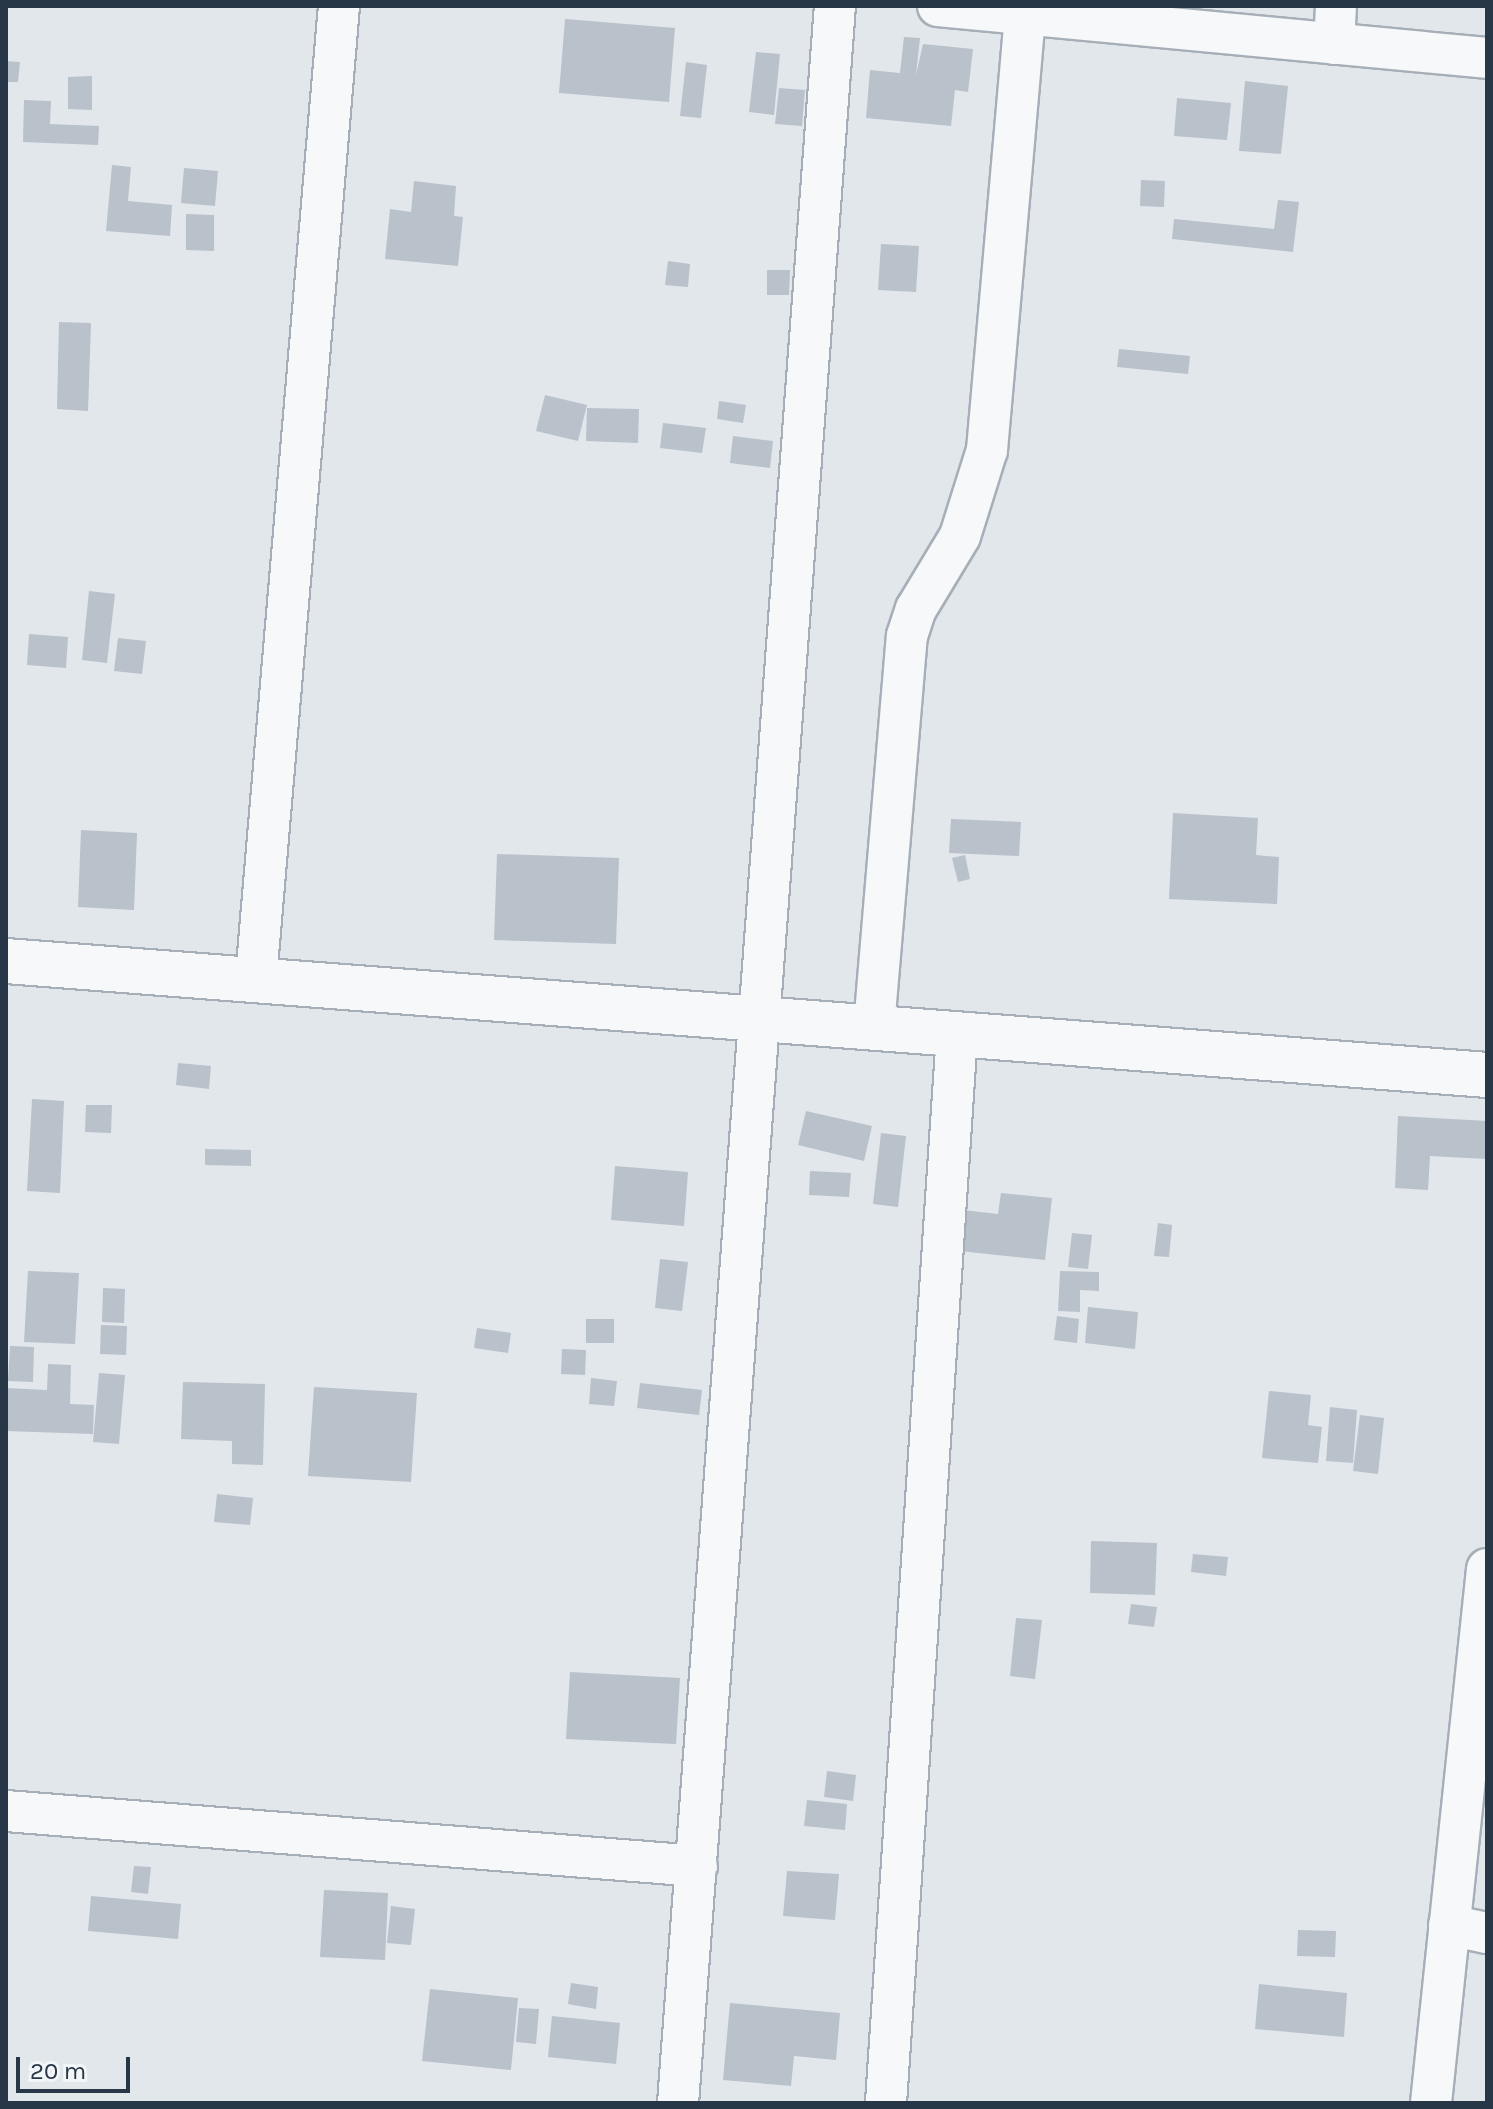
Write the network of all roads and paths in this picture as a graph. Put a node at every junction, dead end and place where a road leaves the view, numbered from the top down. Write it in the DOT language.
graph roads {
  1 [pos="339,6"];
  2 [pos="835,6"];
  3 [pos="938,6"];
  4 [pos="1026,10"];
  5 [pos="1335,25"];
  6 [pos="1487,58"];
  7 [pos="6,961"];
  8 [pos="256,978"];
  9 [pos="761,1018"];
  10 [pos="874,1027"];
  11 [pos="957,1033"];
  12 [pos="1487,1075"];
  13 [pos="1487,1569"];
  14 [pos="6,1811"];
  15 [pos="697,1866"];
  16 [pos="1468,1929"];
  17 [pos="678,2103"];
  18 [pos="886,2103"];
  19 [pos="1431,2103"];
  1 -- 8 [label="street"];
  2 -- 9 [label="street"];
  3 -- 4 [label="street"];
  4 -- 5 [label="street"];
  4 -- 10 [label="street"];
  5 -- 6 [label="street"];
  7 -- 8 [label="street"];
  8 -- 9 [label="street"];
  9 -- 10 [label="street"];
  9 -- 15 [label="street"];
  10 -- 11 [label="street"];
  11 -- 12 [label="street"];
  11 -- 18 [label="street"];
  13 -- 16 [label="street"];
  14 -- 15 [label="street"];
  15 -- 17 [label="street"];
  16 -- 19 [label="street"];
}
